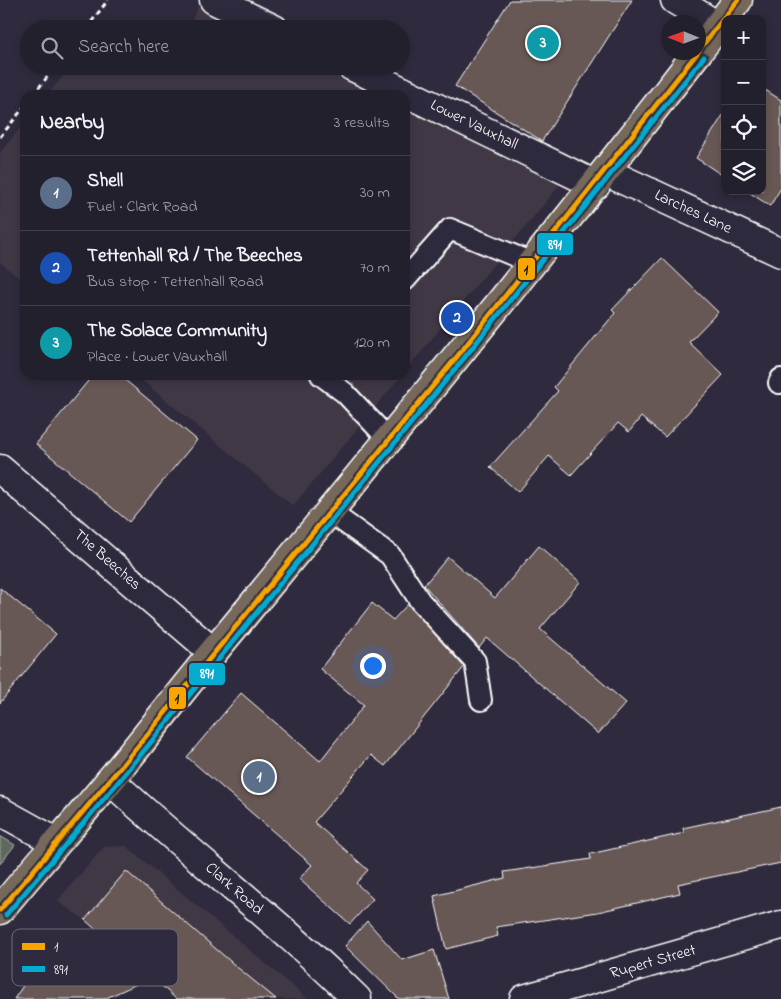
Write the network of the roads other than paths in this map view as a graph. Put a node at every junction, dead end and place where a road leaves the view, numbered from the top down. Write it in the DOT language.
graph roads {
  1 [pos="214,0"];
  2 [pos="675,0"];
  3 [pos="738,0"];
  4 [pos="255,20"];
  5 [pos="718,26"];
  6 [pos="706,42"];
  7 [pos="692,60"];
  8 [pos="371,75"];
  9 [pos="405,90"];
  10 [pos="410,92"];
  11 [pos="601,178"];
  12 [pos="781,253"];
  13 [pos="532,262"];
  14 [pos="410,274"];
  15 [pos="328,380"];
  16 [pos="389,440"];
  17 [pos="0,469"];
  18 [pos="330,512"];
  19 [pos="214,652"];
  20 [pos="481,700"];
  21 [pos="110,780"];
  22 [pos="0,811"];
  23 [pos="56,842"];
  24 [pos="0,910"];
  25 [pos="781,925"];
  26 [pos="357,999"];
  27 [pos="524,999"];
  1 -- 4 [label="street"];
  2 -- 5 [label="street"];
  3 -- 5 [label="highway"];
  5 -- 6 [label="highway"];
  7 -- 11 [label="highway"];
  8 -- 9 [label="street, Lower Vauxhall"];
  10 -- 11 [label="street, Lower Vauxhall"];
  11 -- 12 [label="street, Larches Lane"];
  11 -- 13 [label="highway"];
  13 -- 14 [label="lane"];
  13 -- 16 [label="highway"];
  15 -- 16 [label="lane"];
  16 -- 18 [label="highway"];
  17 -- 19 [label="street, The Beeches"];
  18 -- 19 [label="highway"];
  18 -- 20 [label="lane"];
  19 -- 21 [label="highway"];
  21 -- 23 [label="highway"];
  21 -- 26 [label="street, Clark Road"];
  22 -- 23 [label="street"];
  23 -- 24 [label="highway"];
  25 -- 27 [label="street, Rupert Street"];
}
